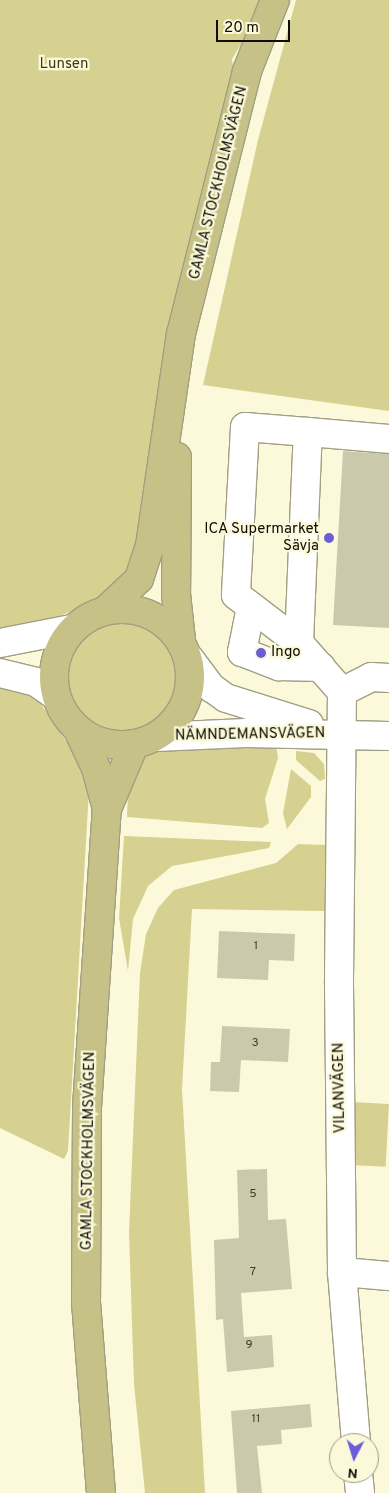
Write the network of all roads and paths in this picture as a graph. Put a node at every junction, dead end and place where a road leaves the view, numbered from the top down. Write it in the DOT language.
graph roads {
  1 [pos="275,0"];
  2 [pos="178,371"];
  3 [pos="308,432"];
  4 [pos="389,439"];
  5 [pos="251,607"];
  6 [pos="107,609"];
  7 [pos="72,628"];
  8 [pos="299,642"];
  9 [pos="0,643"];
  10 [pos="185,649"];
  11 [pos="321,667"];
  12 [pos="0,673"];
  13 [pos="389,678"];
  14 [pos="342,692"];
  15 [pos="56,696"];
  16 [pos="78,730"];
  17 [pos="344,733"];
  18 [pos="389,736"];
  19 [pos="145,741"];
  20 [pos="107,809"];
  21 [pos="342,1272"];
  22 [pos="389,1276"];
  23 [pos="355,1433"];
  24 [pos="101,1493"];
  1 -- 2 [label="main road, GAMLA STOCKHOLMSVÄGEN"];
  2 -- 6 [label="main road, GAMLA STOCKHOLMSVÄGEN"];
  2 -- 10 [label="main road, GAMLA STOCKHOLMSVÄGEN"];
  3 -- 4 [label="street"];
  3 -- 5 [label="street"];
  3 -- 8 [label="street"];
  5 -- 8 [label="street"];
  5 -- 11 [label="street"];
  6 -- 7 [label="main road"];
  6 -- 10 [label="main road"];
  7 -- 9 [label="street"];
  7 -- 15 [label="main road"];
  8 -- 11 [label="street"];
  10 -- 17 [label="street, NÄMNDEMANSVÄGEN"];
  10 -- 19 [label="main road"];
  11 -- 14 [label="street"];
  12 -- 15 [label="street"];
  13 -- 14 [label="street"];
  14 -- 17 [label="street, VILANVÄGEN"];
  15 -- 16 [label="main road"];
  16 -- 19 [label="main road"];
  16 -- 20 [label="main road, GAMLA STOCKHOLMSVÄGEN"];
  17 -- 18 [label="street, NÄMNDEMANSVÄGEN"];
  17 -- 19 [label="street, NÄMNDEMANSVÄGEN"];
  17 -- 21 [label="street, VILANVÄGEN"];
  19 -- 20 [label="main road, GAMLA STOCKHOLMSVÄGEN"];
  20 -- 24 [label="main road, GAMLA STOCKHOLMSVÄGEN"];
  21 -- 22 [label="street"];
  21 -- 23 [label="street, VILANVÄGEN"];
}
